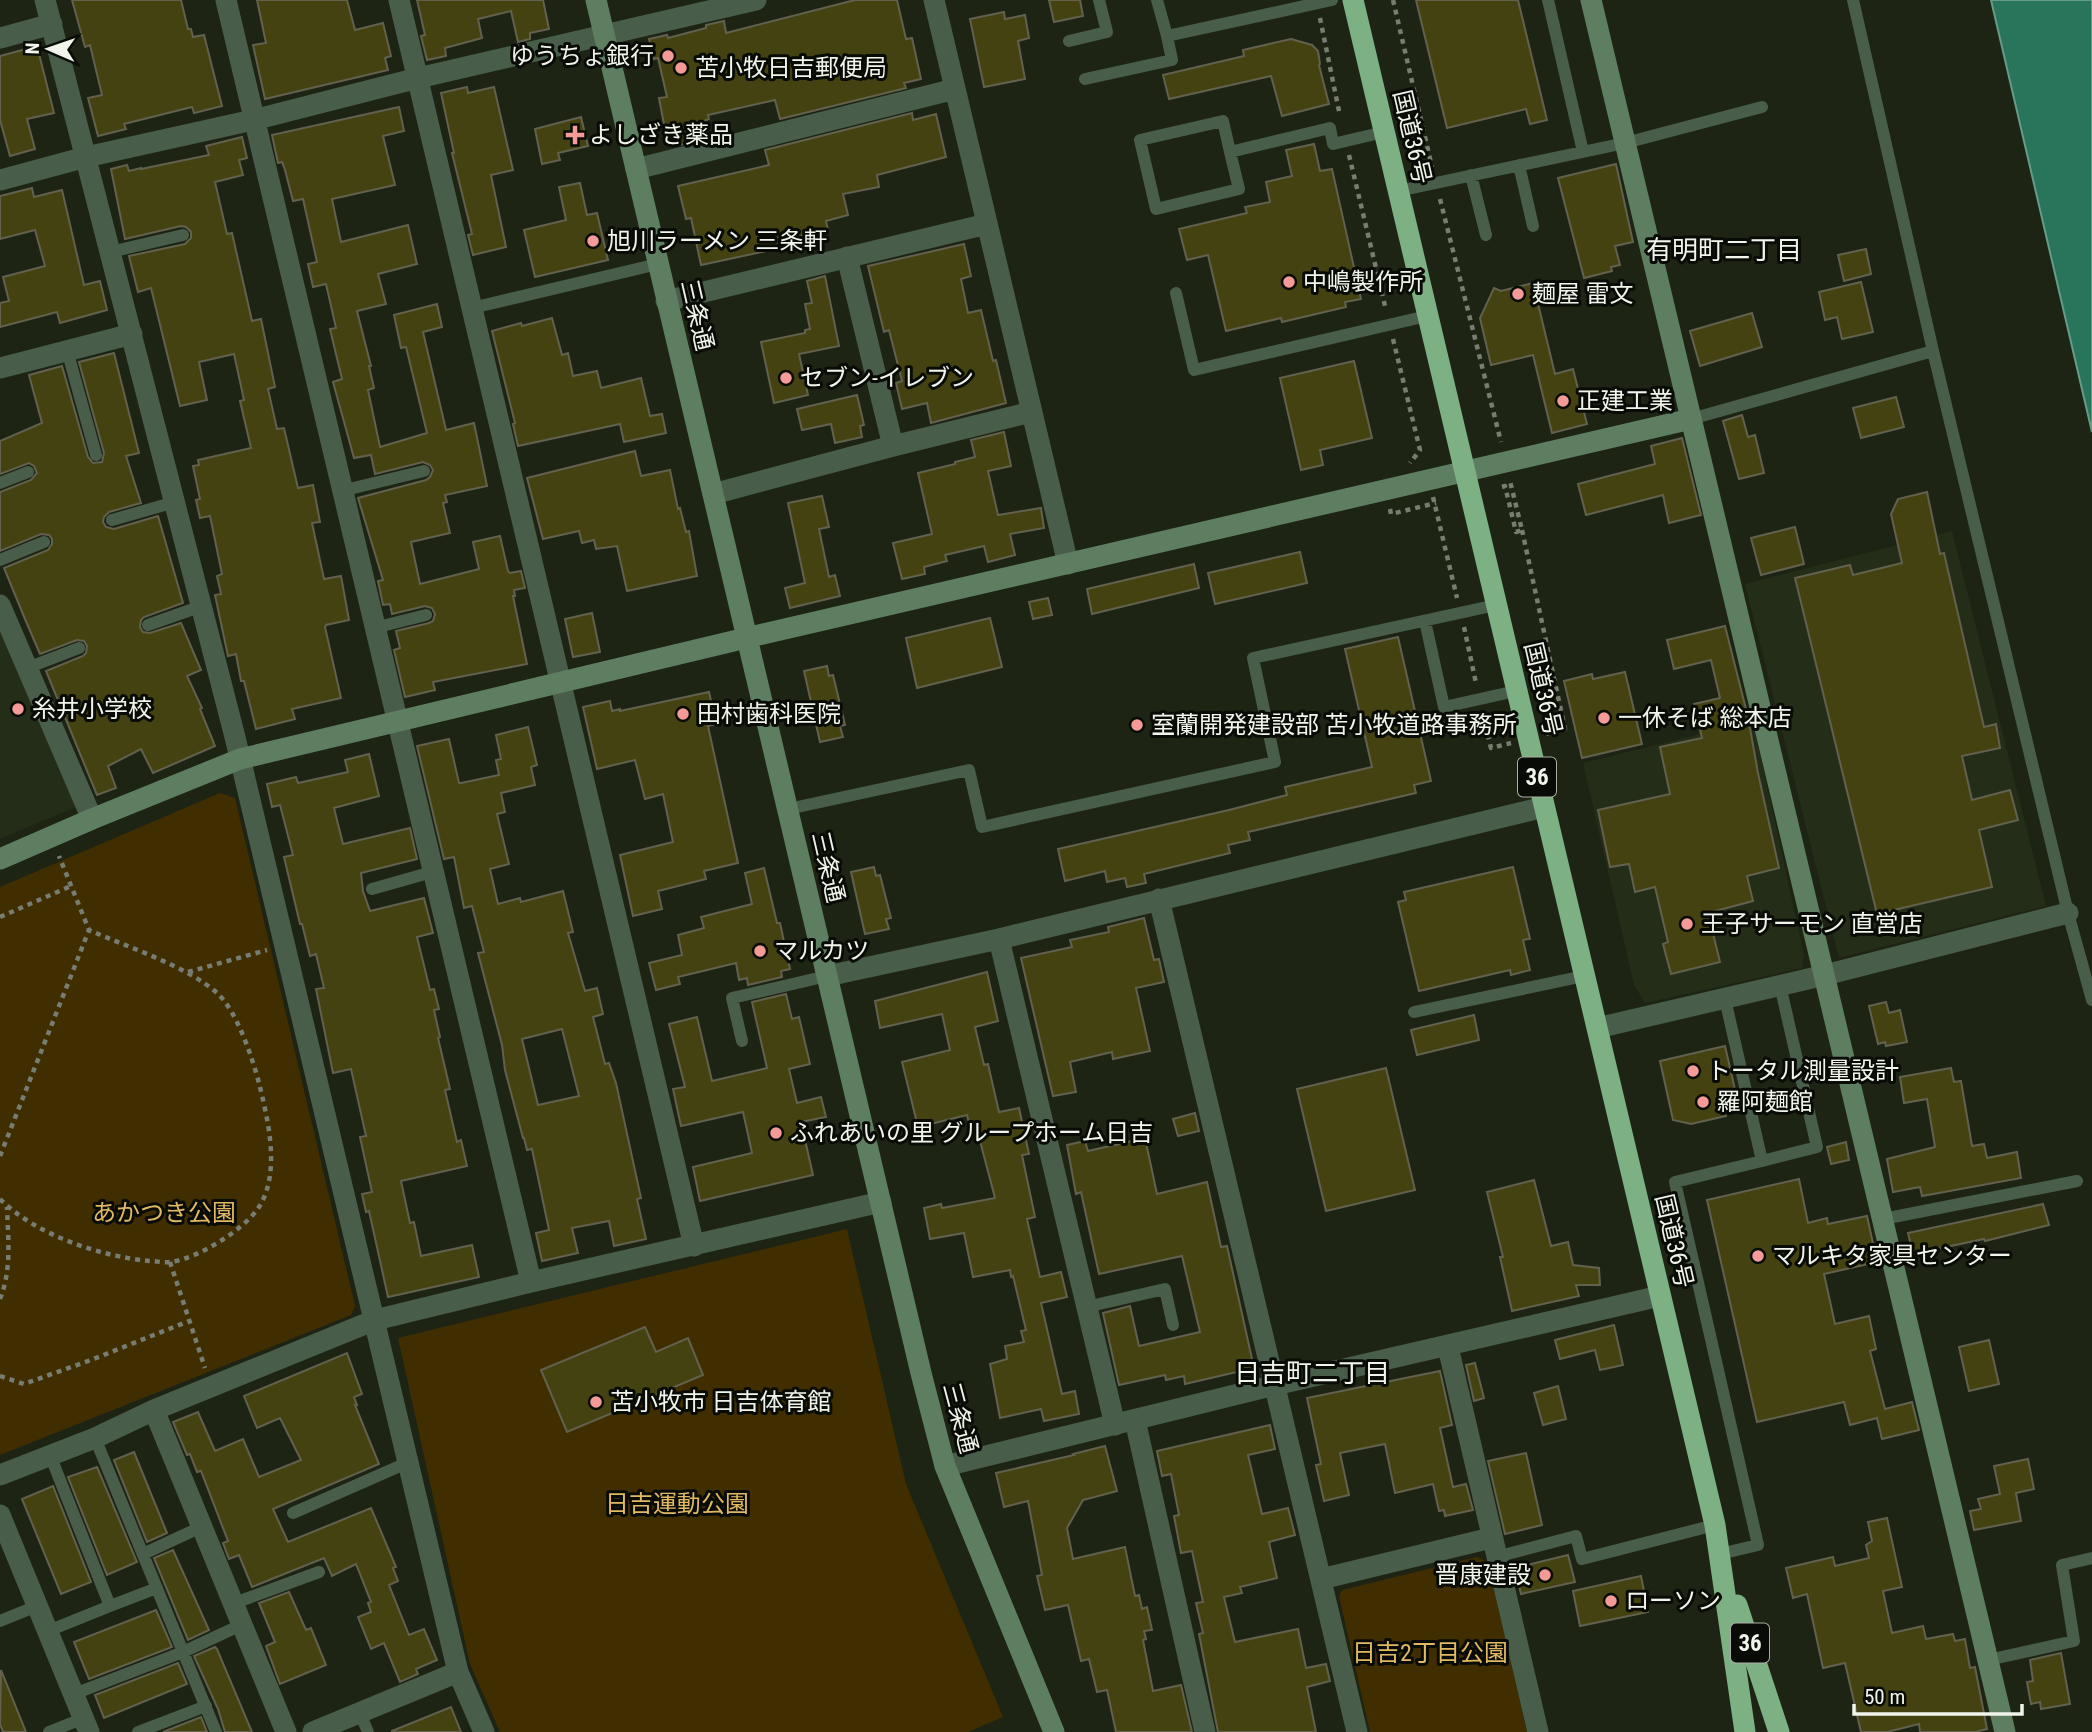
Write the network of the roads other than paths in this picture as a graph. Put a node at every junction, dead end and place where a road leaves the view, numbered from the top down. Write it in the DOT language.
graph roads {
  1 [pos="46,0"];
  2 [pos="226,0"];
  3 [pos="399,0"];
  4 [pos="596,0"];
  5 [pos="757,0"];
  6 [pos="934,0"];
  7 [pos="1099,0"];
  8 [pos="1157,0"];
  9 [pos="1332,0"];
  10 [pos="1353,0"];
  11 [pos="1548,0"];
  12 [pos="1591,0"];
  13 [pos="1853,0"];
  14 [pos="52,24"];
  15 [pos="604,35"];
  16 [pos="1167,36"];
  17 [pos="0,38"];
  18 [pos="1069,41"];
  19 [pos="418,78"];
  20 [pos="1085,79"];
  21 [pos="955,89"];
  22 [pos="1762,107"];
  23 [pos="253,120"];
  24 [pos="1384,132"];
  25 [pos="1625,143"];
  26 [pos="1230,152"];
  27 [pos="1583,152"];
  28 [pos="86,157"];
  29 [pos="1519,165"];
  30 [pos="636,169"];
  31 [pos="1471,175"];
  32 [pos="0,180"];
  33 [pos="1398,191"];
  34 [pos="987,224"];
  35 [pos="1533,226"];
  36 [pos="183,235"];
  37 [pos="1486,235"];
  38 [pos="110,251"];
  39 [pos="847,257"];
  40 [pos="658,264"];
  41 [pos="1176,293"];
  42 [pos="666,301"];
  43 [pos="472,308"];
  44 [pos="1427,316"];
  45 [pos="132,334"];
  46 [pos="67,350"];
  47 [pos="1933,351"];
  48 [pos="0,368"];
  49 [pos="1031,412"];
  50 [pos="1691,419"];
  51 [pos="893,446"];
  52 [pos="96,455"];
  53 [pos="424,471"];
  54 [pos="28,472"];
  55 [pos="1464,472"];
  56 [pos="0,483"];
  57 [pos="341,491"];
  58 [pos="713,494"];
  59 [pos="175,502"];
  60 [pos="112,520"];
  61 [pos="44,542"];
  62 [pos="0,560"];
  63 [pos="1068,564"];
  64 [pos="0,605"];
  65 [pos="1496,605"];
  66 [pos="202,606"];
  67 [pos="426,615"];
  68 [pos="1425,621"];
  69 [pos="148,625"];
  70 [pos="374,628"];
  71 [pos="746,638"];
  72 [pos="79,648"];
  73 [pos="27,668"];
  74 [pos="561,683"];
  75 [pos="1516,691"];
  76 [pos="396,722"];
  77 [pos="240,759"];
  78 [pos="1544,807"];
  79 [pos="788,809"];
  80 [pos="92,819"];
  81 [pos="0,859"];
  82 [pos="432,872"];
  83 [pos="372,889"];
  84 [pos="1159,899"];
  85 [pos="2068,913"];
  86 [pos="999,939"];
  87 [pos="1825,975"];
  88 [pos="827,976"];
  89 [pos="1584,976"];
  90 [pos="1780,985"];
  91 [pos="1725,999"];
  92 [pos="2092,1000"];
  93 [pos="1415,1012"];
  94 [pos="1597,1028"];
  95 [pos="742,1041"];
  96 [pos="1762,1161"];
  97 [pos="2077,1181"];
  98 [pos="881,1202"];
  99 [pos="1883,1219"];
  100 [pos="694,1246"];
  101 [pos="531,1282"];
  102 [pos="1660,1296"];
  103 [pos="1086,1307"];
  104 [pos="375,1321"];
  105 [pos="1172,1325"];
  106 [pos="1448,1347"];
  107 [pos="1275,1385"];
  108 [pos="153,1410"];
  109 [pos="1125,1423"];
  110 [pos="95,1438"];
  111 [pos="50,1455"];
  112 [pos="409,1462"];
  113 [pos="945,1466"];
  114 [pos="0,1475"];
  115 [pos="293,1513"];
  116 [pos="0,1515"];
  117 [pos="1715,1525"];
  118 [pos="201,1527"];
  119 [pos="1493,1547"];
  120 [pos="1720,1553"];
  121 [pos="143,1554"];
  122 [pos="2092,1558"];
  123 [pos="318,1572"];
  124 [pos="1321,1579"];
  125 [pos="157,1588"];
  126 [pos="232,1604"];
  127 [pos="37,1605"];
  128 [pos="110,1606"];
  129 [pos="0,1621"];
  130 [pos="241,1625"];
  131 [pos="48,1631"];
  132 [pos="183,1652"];
  133 [pos="1988,1660"];
  134 [pos="458,1672"];
  135 [pos="74,1694"];
  136 [pos="206,1706"];
  137 [pos="364,1722"];
  138 [pos="86,1725"];
  139 [pos="49,1732"];
  140 [pos="138,1732"];
  141 [pos="216,1732"];
  142 [pos="286,1732"];
  143 [pos="313,1732"];
  144 [pos="484,1732"];
  145 [pos="1054,1732"];
  146 [pos="1205,1732"];
  147 [pos="1357,1732"];
  148 [pos="1538,1732"];
  149 [pos="1745,1732"];
  150 [pos="1779,1732"];
  151 [pos="2005,1732"];
  1 -- 14 [label="street"];
  2 -- 23 [label="street"];
  3 -- 19 [label="street"];
  4 -- 15 [label="street, 三条通"];
  5 -- 15 [label="street"];
  6 -- 21 [label="street"];
  7 -- 18 [label="lane"];
  8 -- 16 [label="lane"];
  9 -- 16 [label="lane"];
  10 -- 24 [label="highway, 国道36号 / 36"];
  11 -- 27 [label="lane"];
  12 -- 25 [label="street"];
  13 -- 47 [label="lane"];
  14 -- 17 [label="street"];
  14 -- 28 [label="street"];
  15 -- 19 [label="street"];
  15 -- 30 [label="street, 三条通"];
  16 -- 20 [label="lane"];
  19 -- 23 [label="street"];
  19 -- 43 [label="street"];
  21 -- 30 [label="street"];
  21 -- 34 [label="street"];
  22 -- 25 [label="lane"];
  23 -- 28 [label="street"];
  23 -- 57 [label="street"];
  24 -- 26 [label="lane"];
  24 -- 33 [label="highway, 国道36号 / 36"];
  25 -- 27 [label="lane"];
  25 -- 50 [label="street"];
  26 -- 26 [label="lane"];
  27 -- 29 [label="lane"];
  28 -- 32 [label="street"];
  28 -- 38 [label="street"];
  29 -- 31 [label="lane"];
  29 -- 35 [label="lane"];
  30 -- 40 [label="street, 三条通"];
  31 -- 33 [label="lane"];
  31 -- 37 [label="lane"];
  33 -- 44 [label="highway, 国道36号 / 36"];
  34 -- 39 [label="street"];
  34 -- 49 [label="street"];
  36 -- 38 [label="lane"];
  38 -- 45 [label="street"];
  39 -- 42 [label="street"];
  39 -- 51 [label="street"];
  40 -- 42 [label="street, 三条通"];
  40 -- 43 [label="lane"];
  41 -- 44 [label="lane"];
  42 -- 58 [label="street, 三条通"];
  43 -- 74 [label="street"];
  44 -- 55 [label="highway, 国道36号 / 36"];
  45 -- 46 [label="street"];
  45 -- 59 [label="street"];
  46 -- 48 [label="street"];
  46 -- 52 [label="lane"];
  47 -- 50 [label="lane"];
  47 -- 85 [label="lane"];
  49 -- 51 [label="street"];
  49 -- 63 [label="street"];
  50 -- 55 [label="street"];
  50 -- 87 [label="street"];
  51 -- 58 [label="street"];
  53 -- 57 [label="lane"];
  54 -- 56 [label="lane"];
  55 -- 63 [label="street"];
  55 -- 65 [label="highway, 国道36号 / 36"];
  57 -- 70 [label="street"];
  58 -- 71 [label="street, 三条通"];
  59 -- 60 [label="lane"];
  59 -- 66 [label="street"];
  61 -- 62 [label="lane"];
  63 -- 71 [label="street"];
  64 -- 73 [label="street"];
  65 -- 68 [label="lane"];
  65 -- 75 [label="highway, 国道36号 / 36"];
  66 -- 69 [label="lane"];
  66 -- 77 [label="street"];
  67 -- 70 [label="lane"];
  68 -- 75 [label="lane"];
  68 -- 79 [label="lane"];
  70 -- 76 [label="street"];
  71 -- 74 [label="street"];
  71 -- 79 [label="street, 三条通"];
  72 -- 73 [label="lane"];
  73 -- 80 [label="street"];
  74 -- 76 [label="street"];
  74 -- 100 [label="street"];
  75 -- 78 [label="highway, 国道36号 / 36"];
  76 -- 77 [label="street"];
  76 -- 82 [label="street"];
  77 -- 80 [label="street"];
  77 -- 104 [label="street"];
  78 -- 84 [label="street"];
  78 -- 89 [label="highway, 国道36号 / 36"];
  79 -- 88 [label="street, 三条通"];
  80 -- 81 [label="street"];
  82 -- 83 [label="lane"];
  82 -- 101 [label="street"];
  84 -- 86 [label="street"];
  84 -- 107 [label="street"];
  85 -- 87 [label="street"];
  85 -- 92 [label="lane"];
  86 -- 88 [label="street"];
  86 -- 103 [label="street"];
  87 -- 90 [label="street"];
  87 -- 99 [label="street"];
  88 -- 95 [label="lane"];
  88 -- 98 [label="street, 三条通"];
  89 -- 93 [label="lane"];
  89 -- 94 [label="highway, 国道36号 / 36"];
  90 -- 91 [label="street"];
  90 -- 96 [label="lane"];
  91 -- 94 [label="street"];
  91 -- 96 [label="lane"];
  94 -- 102 [label="highway, 国道36号 / 36"];
  96 -- 120 [label="lane"];
  97 -- 99 [label="lane"];
  98 -- 100 [label="street"];
  98 -- 113 [label="street, 三条通"];
  99 -- 133 [label="street"];
  100 -- 101 [label="street"];
  101 -- 104 [label="street"];
  102 -- 106 [label="street"];
  102 -- 117 [label="highway, 国道36号 / 36"];
  103 -- 105 [label="lane"];
  103 -- 109 [label="street"];
  104 -- 108 [label="street"];
  104 -- 112 [label="street"];
  106 -- 107 [label="street"];
  106 -- 119 [label="street"];
  107 -- 109 [label="street"];
  107 -- 124 [label="street"];
  108 -- 110 [label="street"];
  108 -- 118 [label="street"];
  109 -- 113 [label="street"];
  109 -- 146 [label="street"];
  110 -- 111 [label="street"];
  110 -- 121 [label="lane"];
  111 -- 114 [label="street"];
  111 -- 128 [label="lane"];
  112 -- 115 [label="lane"];
  112 -- 134 [label="street"];
  113 -- 145 [label="street, 三条通"];
  116 -- 127 [label="street"];
  117 -- 119 [label="lane"];
  117 -- 120 [label="highway, 国道36号 / 36"];
  118 -- 121 [label="lane"];
  118 -- 126 [label="street"];
  119 -- 124 [label="street"];
  119 -- 148 [label="street"];
  120 -- 149 [label="highway, 国道36号 / 36"];
  120 -- 150 [label="highway, 国道36号 / 36"];
  121 -- 125 [label="lane"];
  122 -- 133 [label="lane"];
  123 -- 126 [label="lane"];
  124 -- 147 [label="street"];
  125 -- 128 [label="lane"];
  125 -- 132 [label="lane"];
  126 -- 130 [label="street"];
  127 -- 129 [label="lane"];
  127 -- 131 [label="street"];
  128 -- 131 [label="lane"];
  130 -- 132 [label="lane"];
  130 -- 142 [label="street"];
  131 -- 135 [label="street"];
  132 -- 135 [label="lane"];
  132 -- 136 [label="lane"];
  133 -- 151 [label="street"];
  134 -- 137 [label="street"];
  134 -- 144 [label="street"];
  135 -- 138 [label="street"];
  136 -- 140 [label="lane"];
  136 -- 141 [label="lane"];
  137 -- 143 [label="street"];
  138 -- 139 [label="lane"];
}
